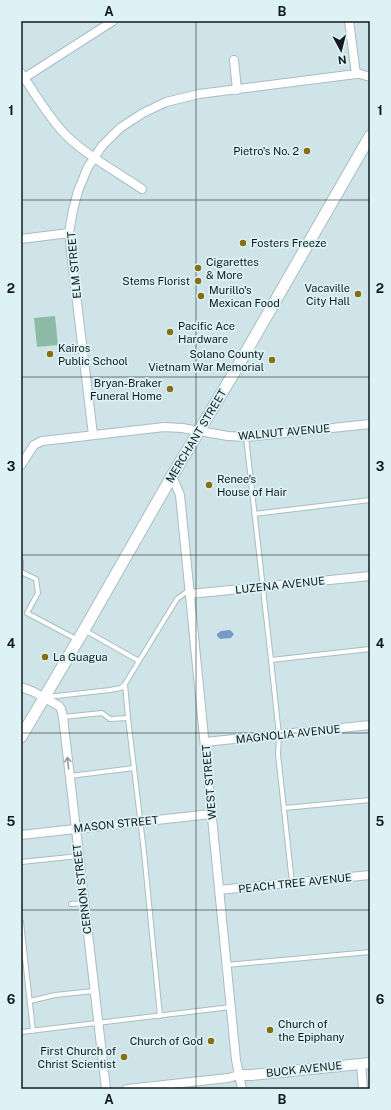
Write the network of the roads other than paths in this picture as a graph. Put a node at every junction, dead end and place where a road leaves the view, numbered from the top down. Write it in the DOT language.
graph roads {
  1 [pos="113,21"];
  2 [pos="349,21"];
  3 [pos="234,60"];
  4 [pos="356,74"];
  5 [pos="22,77"];
  6 [pos="370,77"];
  7 [pos="237,90"];
  8 [pos="370,136"];
  9 [pos="95,157"];
  10 [pos="142,189"];
  11 [pos="69,233"];
  12 [pos="21,239"];
  13 [pos="370,424"];
  14 [pos="199,431"];
  15 [pos="93,435"];
  16 [pos="246,437"];
  17 [pos="21,465"];
  18 [pos="172,476"];
  19 [pos="370,500"];
  20 [pos="254,514"];
  21 [pos="21,561"];
  22 [pos="370,576"];
  23 [pos="263,587"];
  24 [pos="190,592"];
  25 [pos="84,630"];
  26 [pos="78,640"];
  27 [pos="370,649"];
  28 [pos="271,660"];
  29 [pos="139,661"];
  30 [pos="125,684"];
  31 [pos="21,687"];
  32 [pos="44,698"];
  33 [pos="63,717"];
  34 [pos="128,718"];
  35 [pos="370,725"];
  36 [pos="279,735"];
  37 [pos="21,737"];
  38 [pos="205,742"];
  39 [pos="134,768"];
  40 [pos="70,776"];
  41 [pos="370,800"];
  42 [pos="284,808"];
  43 [pos="211,814"];
  44 [pos="140,822"];
  45 [pos="75,829"];
  46 [pos="21,835"];
  47 [pos="79,856"];
  48 [pos="21,862"];
  49 [pos="370,876"];
  50 [pos="292,884"];
  51 [pos="219,890"];
  52 [pos="84,903"];
  53 [pos="71,904"];
  54 [pos="21,922"];
  55 [pos="370,952"];
  56 [pos="226,965"];
  57 [pos="94,991"];
  58 [pos="30,1001"];
  59 [pos="231,1007"];
  60 [pos="160,1016"];
  61 [pos="98,1023"];
  62 [pos="33,1031"];
  63 [pos="21,1032"];
  64 [pos="365,1063"];
  65 [pos="239,1075"];
  66 [pos="106,1089"];
  67 [pos="127,1089"];
  68 [pos="242,1089"];
  69 [pos="363,1089"];
  1 -- 5 [label="street"];
  2 -- 4 [label="street"];
  3 -- 7 [label="street"];
  4 -- 6 [label="street, ELM STREET"];
  4 -- 7 [label="street, ELM STREET"];
  5 -- 9 [label="street"];
  7 -- 9 [label="street, ELM STREET"];
  8 -- 14 [label="main road, MERCHANT STREET"];
  9 -- 10 [label="street"];
  9 -- 11 [label="street, ELM STREET"];
  11 -- 12 [label="street"];
  11 -- 15 [label="street, ELM STREET"];
  13 -- 16 [label="street, WALNUT AVENUE"];
  14 -- 15 [label="street"];
  14 -- 16 [label="street, WALNUT AVENUE"];
  14 -- 18 [label="main road, MERCHANT STREET"];
  15 -- 17 [label="street"];
  16 -- 20 [label="lane"];
  18 -- 24 [label="street, WEST STREET"];
  18 -- 25 [label="main road, MERCHANT STREET"];
  19 -- 20 [label="lane"];
  20 -- 23 [label="lane"];
  21 -- 26 [label="lane"];
  22 -- 23 [label="street, LUZENA AVENUE"];
  23 -- 24 [label="street, LUZENA AVENUE"];
  23 -- 28 [label="lane"];
  24 -- 29 [label="lane"];
  24 -- 38 [label="street, WEST STREET"];
  25 -- 26 [label="main road, MERCHANT STREET"];
  25 -- 29 [label="lane"];
  26 -- 32 [label="main road, MERCHANT STREET"];
  27 -- 28 [label="lane"];
  28 -- 36 [label="lane"];
  29 -- 30 [label="lane"];
  30 -- 32 [label="lane"];
  30 -- 34 [label="lane"];
  31 -- 32 [label="street"];
  32 -- 33 [label="street"];
  32 -- 37 [label="main road, MERCHANT STREET"];
  33 -- 34 [label="lane"];
  40 -- 33 [label="street, CERNON STREET, one-way"];
  34 -- 39 [label="lane"];
  35 -- 36 [label="street, MAGNOLIA AVENUE"];
  36 -- 38 [label="street, MAGNOLIA AVENUE"];
  36 -- 42 [label="lane"];
  38 -- 43 [label="street, WEST STREET"];
  39 -- 40 [label="lane"];
  39 -- 44 [label="lane"];
  40 -- 45 [label="street, CERNON STREET"];
  41 -- 42 [label="lane"];
  42 -- 50 [label="lane"];
  43 -- 44 [label="street, MASON STREET"];
  43 -- 51 [label="street, WEST STREET"];
  44 -- 45 [label="street, MASON STREET"];
  44 -- 60 [label="lane"];
  45 -- 46 [label="street, MASON STREET"];
  45 -- 47 [label="street, CERNON STREET"];
  47 -- 48 [label="lane"];
  47 -- 52 [label="street, CERNON STREET"];
  49 -- 50 [label="street, PEACH TREE AVENUE"];
  50 -- 51 [label="street, PEACH TREE AVENUE"];
  51 -- 56 [label="street, WEST STREET"];
  52 -- 53 [label="lane"];
  52 -- 57 [label="street, CERNON STREET"];
  54 -- 58 [label="lane"];
  55 -- 56 [label="lane"];
  56 -- 59 [label="street, WEST STREET"];
  57 -- 58 [label="lane"];
  57 -- 61 [label="street, CERNON STREET"];
  58 -- 62 [label="lane"];
  59 -- 60 [label="lane"];
  59 -- 65 [label="street, WEST STREET"];
  60 -- 61 [label="lane"];
  61 -- 62 [label="lane"];
  61 -- 66 [label="street, CERNON STREET"];
  62 -- 63 [label="lane"];
  64 -- 65 [label="street, BUCK AVENUE"];
  64 -- 69 [label="street"];
  65 -- 67 [label="street"];
  65 -- 68 [label="street, WEST STREET"];
}
